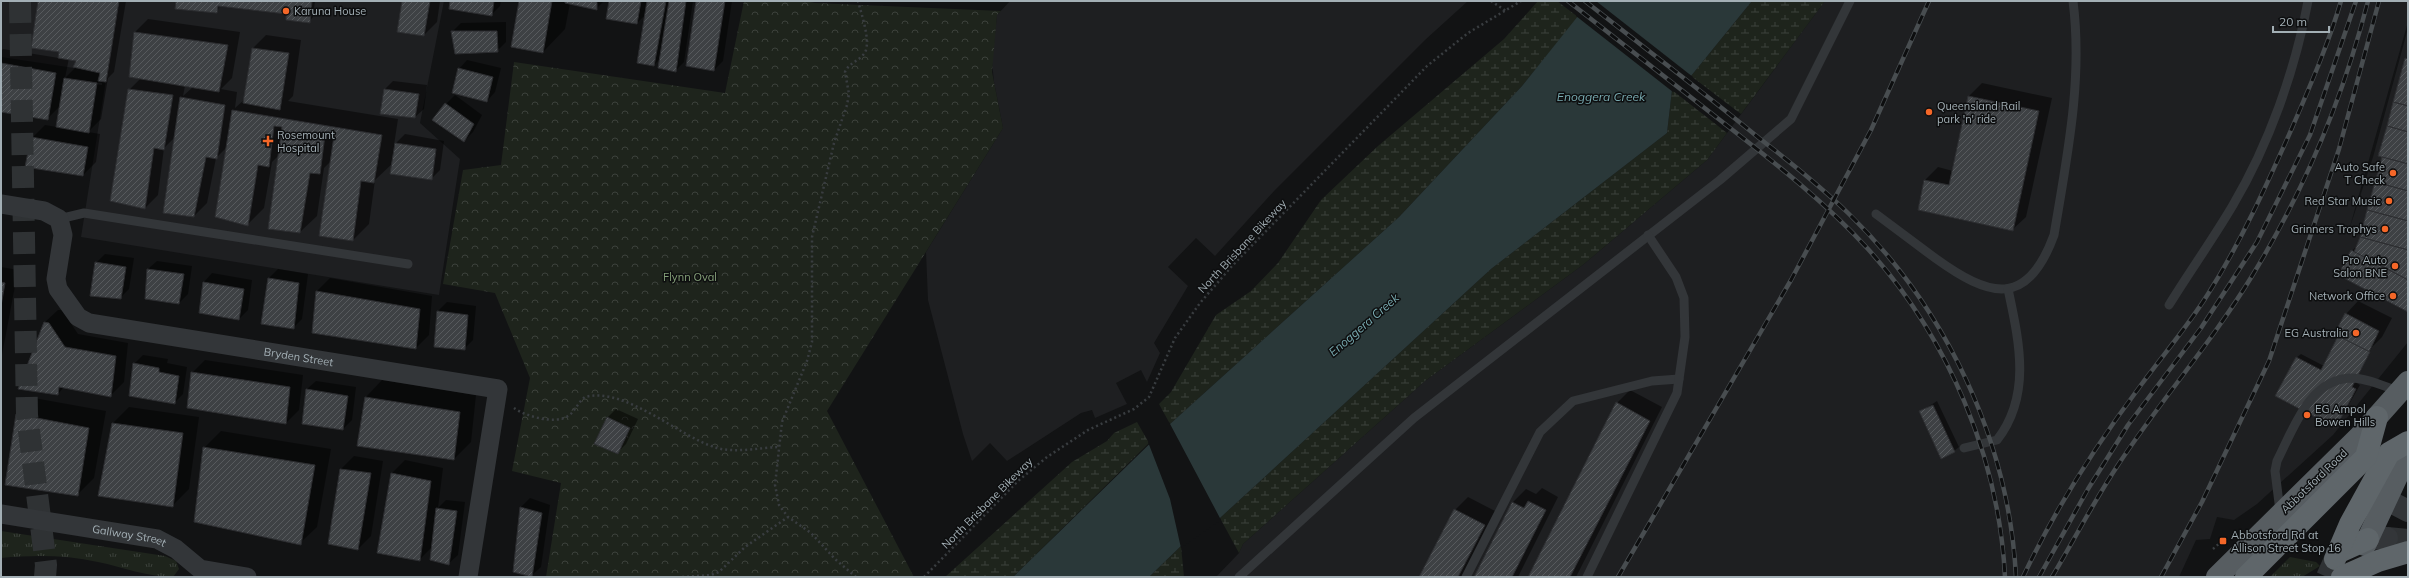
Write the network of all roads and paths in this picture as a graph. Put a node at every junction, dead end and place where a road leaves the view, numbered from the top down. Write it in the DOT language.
graph roads {
  1 [pos="858,1"];
  2 [pos="1491,1"];
  3 [pos="1521,1"];
  4 [pos="1850,1"];
  5 [pos="2073,1"];
  6 [pos="2308,1"];
  7 [pos="1506,11"];
  8 [pos="1,204"];
  9 [pos="1876,214"];
  10 [pos="59,219"];
  11 [pos="1648,235"];
  12 [pos="408,264"];
  13 [pos="2008,289"];
  14 [pos="2169,304"];
  15 [pos="1679,379"];
  16 [pos="2403,387"];
  17 [pos="498,390"];
  18 [pos="2377,417"];
  19 [pos="2408,442"];
  20 [pos="778,447"];
  21 [pos="1964,448"];
  22 [pos="2408,453"];
  23 [pos="2375,498"];
  24 [pos="2311,512"];
  25 [pos="2408,512"];
  26 [pos="2280,513"];
  27 [pos="1,514"];
  28 [pos="788,518"];
  29 [pos="2408,552"];
  30 [pos="2338,563"];
  31 [pos="199,573"];
  32 [pos="247,577"];
  33 [pos="468,577"];
  34 [pos="682,577"];
  35 [pos="856,577"];
  36 [pos="924,577"];
  37 [pos="1239,577"];
  38 [pos="1466,577"];
  39 [pos="1587,577"];
  40 [pos="2217,577"];
  41 [pos="2246,577"];
  1 -- 20 [label="path"];
  2 -- 7 [label="path"];
  3 -- 7 [label="path, North Brisbane Bikeway"];
  4 -- 11 [label="lane"];
  5 -- 13 [label="lane"];
  6 -- 14 [label="lane"];
  7 -- 36 [label="path, North Brisbane Bikeway"];
  8 -- 10 [label="street"];
  9 -- 13 [label="lane"];
  10 -- 12 [label="lane"];
  10 -- 17 [label="street, Bryden Street"];
  11 -- 15 [label="lane"];
  11 -- 37 [label="lane"];
  13 -- 21 [label="lane"];
  15 -- 38 [label="lane"];
  15 -- 39 [label="lane"];
  16 -- 18 [label="highway, Abbotsford Road"];
  16 -- 26 [label="lane"];
  17 -- 20 [label="path"];
  17 -- 33 [label="street"];
  18 -- 24 [label="highway"];
  18 -- 26 [label="highway, Abbotsford Road"];
  19 -- 23 [label="highway"];
  20 -- 28 [label="path"];
  22 -- 23 [label="highway"];
  23 -- 24 [label="highway"];
  23 -- 25 [label="street"];
  23 -- 30 [label="highway"];
  23 -- 30 [label="highway"];
  24 -- 41 [label="highway"];
  26 -- 40 [label="highway, Abbotsford Road"];
  27 -- 31 [label="street, Gallway Street"];
  28 -- 34 [label="path"];
  28 -- 35 [label="path"];
  29 -- 30 [label="highway, bridge"];
  31 -- 32 [label="street, Gallway Street"];
}
